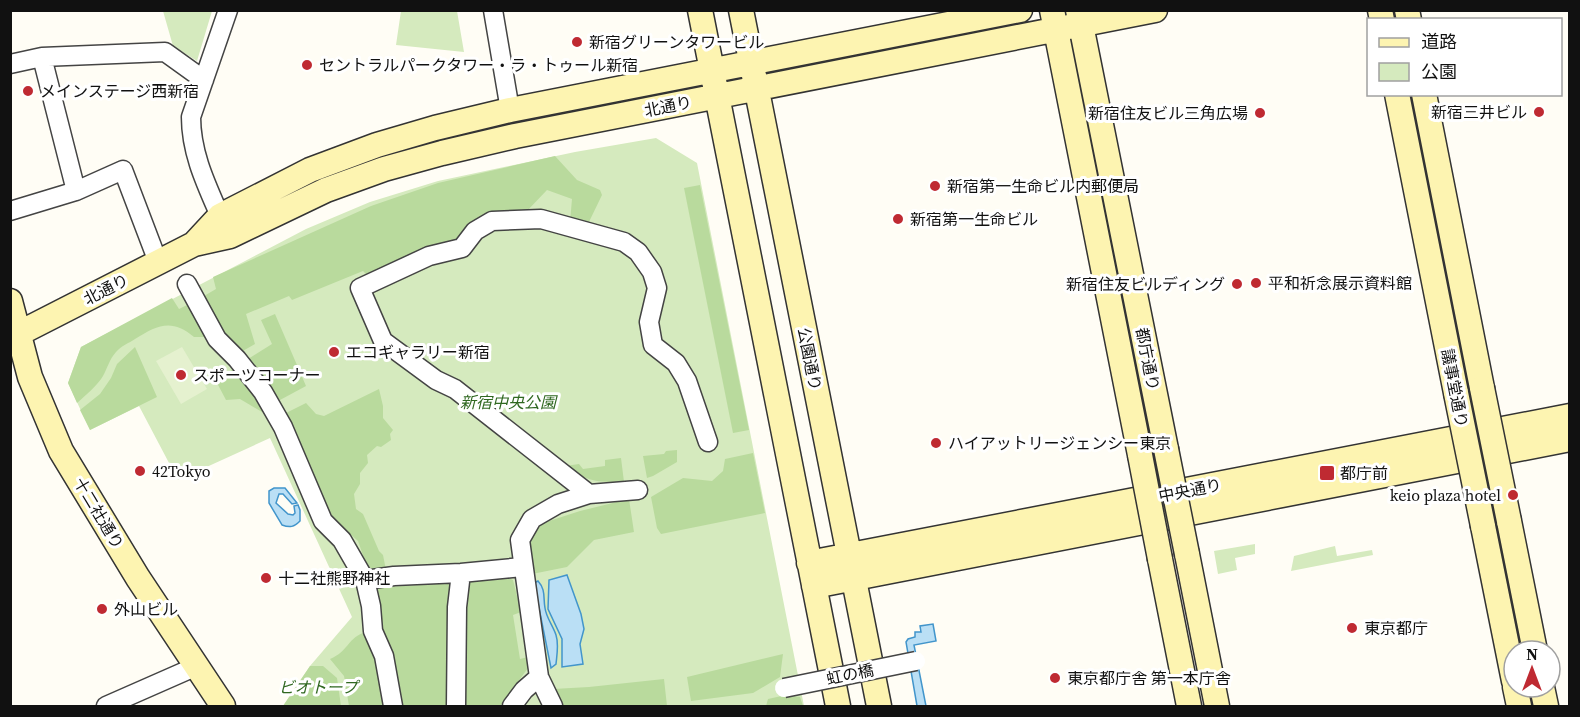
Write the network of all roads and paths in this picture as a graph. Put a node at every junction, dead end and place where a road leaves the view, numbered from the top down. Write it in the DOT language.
graph roads {
  1 [pos="228,10"];
  2 [pos="494,10"];
  3 [pos="700,10"];
  4 [pos="741,10"];
  5 [pos="1020,10"];
  6 [pos="1155,10"];
  7 [pos="1080,18"];
  8 [pos="1054,20"];
  9 [pos="42,57"];
  10 [pos="752,63"];
  11 [pos="10,64"];
  12 [pos="712,71"];
  13 [pos="204,80"];
  14 [pos="757,88"];
  15 [pos="717,96"];
  16 [pos="1397,96"];
  17 [pos="1424,96"];
  18 [pos="510,110"];
  19 [pos="76,191"];
  20 [pos="10,211"];
  21 [pos="220,216"];
  22 [pos="194,244"];
  23 [pos="158,262"];
  24 [pos="187,284"];
  25 [pos="10,301"];
  26 [pos="15,336"];
  27 [pos="1569,416"];
  28 [pos="1569,439"];
  29 [pos="708,442"];
  30 [pos="638,490"];
  31 [pos="589,494"];
  32 [pos="852,566"];
  33 [pos="522,567"];
  34 [pos="461,573"];
  35 [pos="812,574"];
  36 [pos="365,580"];
  37 [pos="1506,639"];
  38 [pos="1533,639"];
  39 [pos="916,661"];
  40 [pos="197,666"];
  41 [pos="539,677"];
  42 [pos="784,688"];
  43 [pos="106,706"];
  44 [pos="223,706"];
  45 [pos="393,706"];
  46 [pos="456,706"];
  47 [pos="512,706"];
  48 [pos="553,706"];
  49 [pos="838,706"];
  50 [pos="879,706"];
  51 [pos="1189,706"];
  52 [pos="1217,706"];
  1 -- 13 [label="street"];
  2 -- 18 [label="street"];
  3 -- 12 [label="main road"];
  4 -- 10 [label="main road, 公園通り"];
  5 -- 10 [label="main road, 北通り"];
  6 -- 7 [label="main road, 北通り"];
  7 -- 8 [label="main road, 北通り"];
  7 -- 52 [label="main road, 都庁通り, bridge"];
  8 -- 14 [label="main road, 北通り"];
  8 -- 51 [label="main road, 都庁通り, bridge"];
  9 -- 11 [label="street"];
  9 -- 13 [label="street"];
  9 -- 19 [label="street"];
  10 -- 12 [label="main road, 北通り"];
  10 -- 14 [label="main road, 公園通り"];
  12 -- 15 [label="main road"];
  12 -- 18 [label="main road, 北通り"];
  13 -- 21 [label="street"];
  14 -- 15 [label="main road, 北通り"];
  14 -- 32 [label="main road, 公園通り"];
  15 -- 22 [label="main road, 北通り"];
  15 -- 35 [label="main road"];
  16 -- 37 [label="main road, 議事堂通り, bridge"];
  17 -- 38 [label="main road, 議事堂通り, bridge"];
  18 -- 21 [label="main road, 北通り"];
  19 -- 20 [label="street"];
  19 -- 23 [label="street"];
  21 -- 22 [label="main road, 北通り"];
  22 -- 23 [label="main road, 北通り"];
  23 -- 26 [label="main road, 北通り"];
  24 -- 36 [label="street"];
  25 -- 26 [label="main road, 十二社通り"];
  26 -- 40 [label="main road, 十二社通り"];
  27 -- 32 [label="main road, 中央通り"];
  28 -- 32 [label="main road, 中央通り"];
  29 -- 31 [label="street"];
  30 -- 31 [label="street"];
  31 -- 33 [label="street"];
  32 -- 35 [label="main road, 中央通り"];
  32 -- 50 [label="main road, 公園通り"];
  33 -- 34 [label="street"];
  33 -- 41 [label="street"];
  34 -- 36 [label="street"];
  34 -- 46 [label="street"];
  35 -- 49 [label="main road"];
  36 -- 45 [label="street"];
  39 -- 42 [label="street, 虹の橋, bridge"];
  40 -- 43 [label="street"];
  40 -- 44 [label="main road, 十二社通り"];
  41 -- 47 [label="street"];
  41 -- 48 [label="street"];
}
